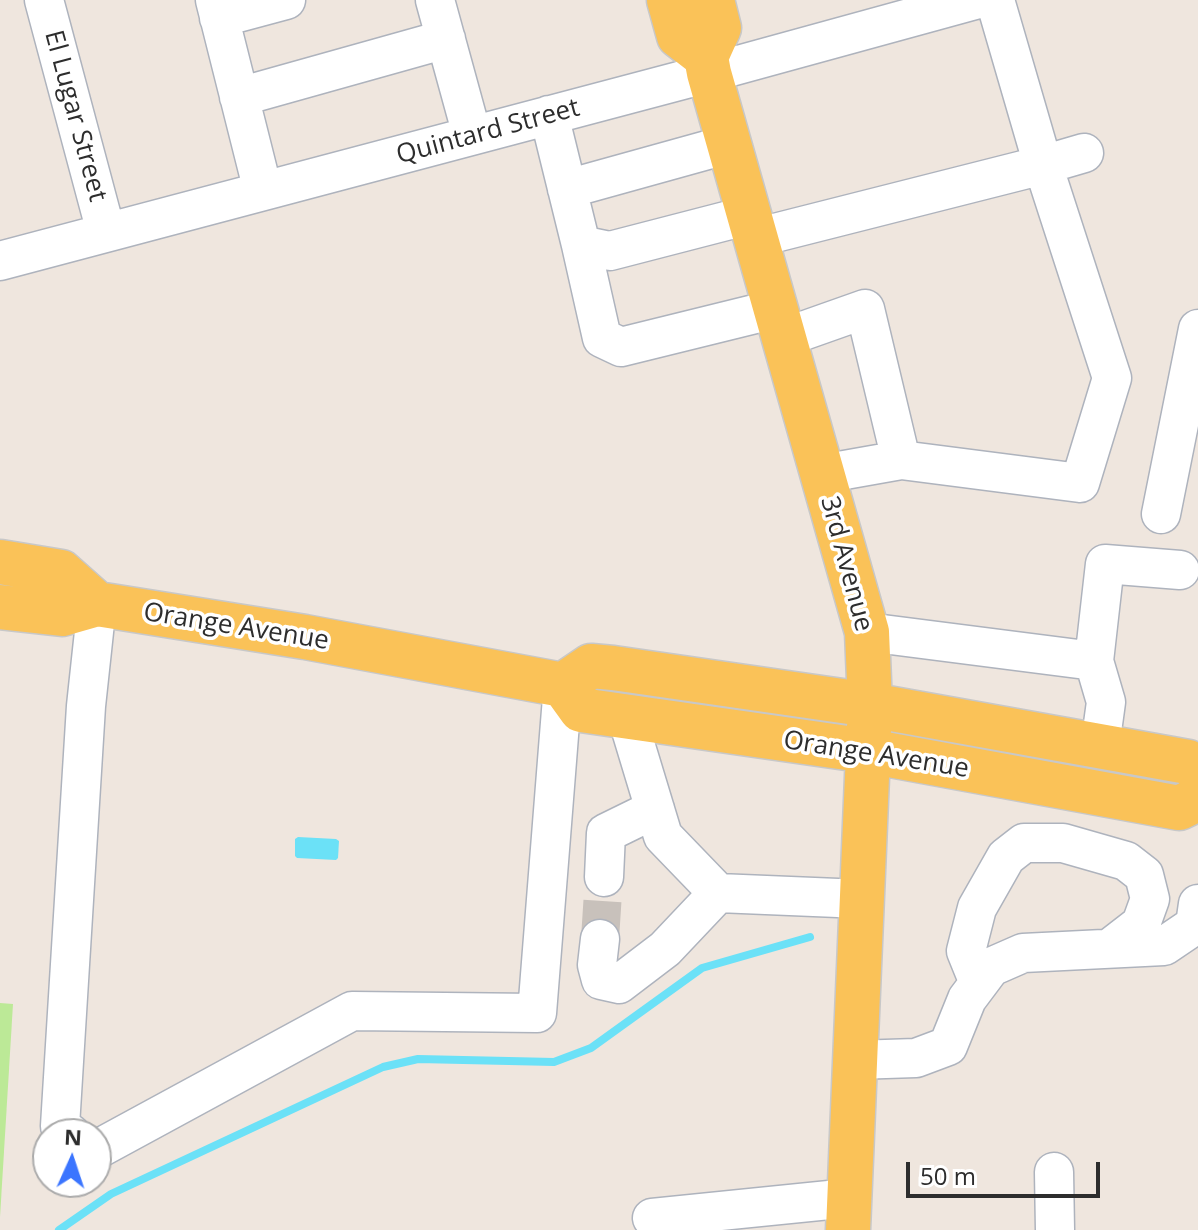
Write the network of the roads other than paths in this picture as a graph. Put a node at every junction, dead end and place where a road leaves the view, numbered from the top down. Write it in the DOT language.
graph roads {
  1 [pos="44,0"];
  2 [pos="286,0"];
  3 [pos="435,0"];
  4 [pos="669,0"];
  5 [pos="712,0"];
  6 [pos="975,0"];
  7 [pos="995,0"];
  8 [pos="930,6"];
  9 [pos="217,9"];
  10 [pos="446,39"];
  11 [pos="708,65"];
  12 [pos="239,97"];
  13 [pos="549,115"];
  14 [pos="472,135"];
  15 [pos="729,144"];
  16 [pos="1084,153"];
  17 [pos="1043,165"];
  18 [pos="567,189"];
  19 [pos="263,191"];
  20 [pos="752,226"];
  21 [pos="106,232"];
  22 [pos="581,245"];
  23 [pos="0,261"];
  24 [pos="779,323"];
  25 [pos="1198,329"];
  26 [pos="901,460"];
  27 [pos="822,474"];
  28 [pos="1161,514"];
  29 [pos="0,562"];
  30 [pos="1180,570"];
  31 [pos="97,604"];
  32 [pos="0,607"];
  33 [pos="867,632"];
  34 [pos="1094,661"];
  35 [pos="563,685"];
  36 [pos="870,705"];
  37 [pos="627,717"];
  38 [pos="1100,746"];
  39 [pos="868,751"];
  40 [pos="1198,770"];
  41 [pos="1198,799"];
  42 [pos="655,809"];
  43 [pos="604,877"];
  44 [pos="718,893"];
  45 [pos="862,899"];
  46 [pos="1198,904"];
  47 [pos="600,939"];
  48 [pos="1110,948"];
  49 [pos="979,983"];
  50 [pos="855,1060"];
  51 [pos="60,1118"];
  52 [pos="112,1141"];
  53 [pos="1054,1172"];
  54 [pos="848,1214"];
  55 [pos="652,1218"];
  56 [pos="1055,1230"];
  1 -- 21 [label="street, El Lugar Street"];
  2 -- 9 [label="street"];
  3 -- 10 [label="street"];
  4 -- 11 [label="main road"];
  5 -- 11 [label="main road"];
  6 -- 8 [label="street, Quintard Street"];
  7 -- 17 [label="street"];
  8 -- 11 [label="street, Quintard Street"];
  9 -- 12 [label="street"];
  10 -- 12 [label="street"];
  10 -- 14 [label="street"];
  11 -- 13 [label="street, Quintard Street"];
  11 -- 15 [label="main road, 3rd Avenue"];
  12 -- 19 [label="street"];
  13 -- 14 [label="street, Quintard Street"];
  13 -- 18 [label="street"];
  14 -- 19 [label="street, Quintard Street"];
  15 -- 18 [label="street"];
  15 -- 20 [label="main road, 3rd Avenue"];
  16 -- 17 [label="street"];
  17 -- 20 [label="street"];
  17 -- 26 [label="street"];
  18 -- 22 [label="street"];
  19 -- 21 [label="street, Quintard Street"];
  20 -- 22 [label="street"];
  20 -- 24 [label="main road, 3rd Avenue"];
  21 -- 23 [label="street, Quintard Street"];
  22 -- 24 [label="street"];
  24 -- 26 [label="street"];
  24 -- 27 [label="main road, 3rd Avenue"];
  25 -- 28 [label="street"];
  26 -- 27 [label="street"];
  27 -- 33 [label="main road, 3rd Avenue"];
  29 -- 31 [label="main road"];
  30 -- 34 [label="street"];
  31 -- 32 [label="main road, Orange Avenue"];
  31 -- 35 [label="main road, Orange Avenue"];
  31 -- 51 [label="street"];
  33 -- 34 [label="street"];
  33 -- 36 [label="main road, 3rd Avenue"];
  34 -- 38 [label="street"];
  35 -- 36 [label="main road, Orange Avenue"];
  35 -- 37 [label="main road, Orange Avenue"];
  35 -- 52 [label="street"];
  36 -- 38 [label="main road, Orange Avenue"];
  36 -- 39 [label="main road, 3rd Avenue"];
  37 -- 39 [label="main road, Orange Avenue"];
  37 -- 42 [label="street"];
  38 -- 40 [label="main road, Orange Avenue"];
  39 -- 41 [label="main road, Orange Avenue"];
  39 -- 45 [label="main road, 3rd Avenue"];
  42 -- 43 [label="street"];
  42 -- 44 [label="street"];
  44 -- 45 [label="street"];
  44 -- 47 [label="street"];
  45 -- 50 [label="main road, 3rd Avenue"];
  46 -- 48 [label="street"];
  48 -- 49 [label="street"];
  48 -- 49 [label="street"];
  49 -- 50 [label="street"];
  50 -- 54 [label="main road, 3rd Avenue"];
  53 -- 56 [label="street"];
  54 -- 55 [label="street"];
}
